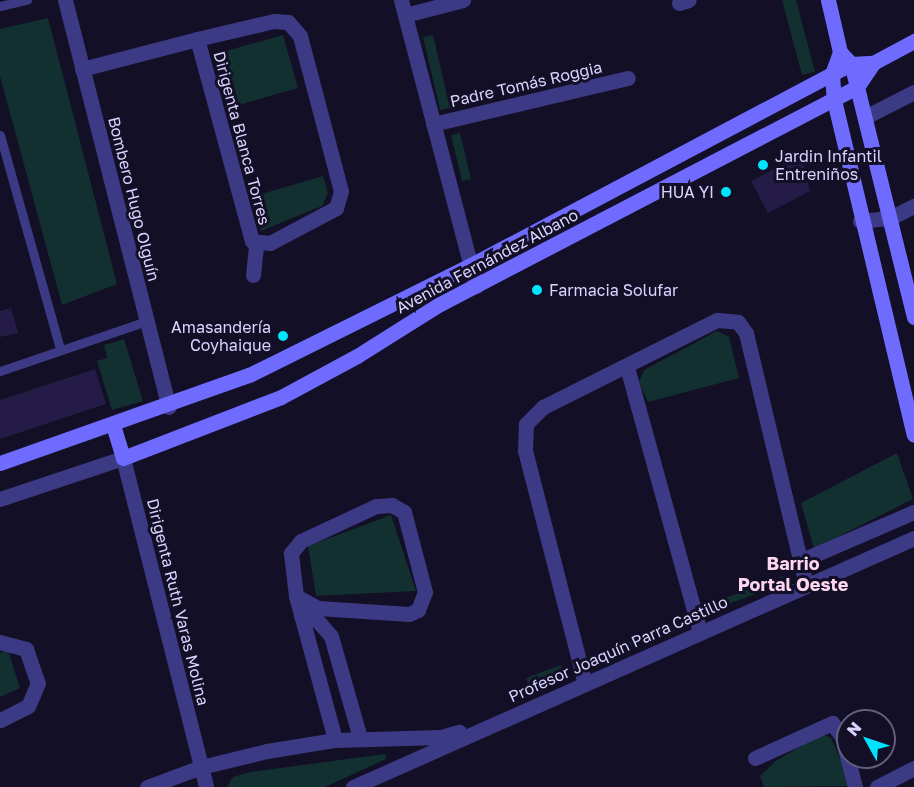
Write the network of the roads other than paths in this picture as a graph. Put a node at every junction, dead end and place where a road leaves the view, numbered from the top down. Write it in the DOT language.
graph roads {
  1 [pos="27,0"];
  2 [pos="65,0"];
  3 [pos="463,0"];
  4 [pos="828,0"];
  5 [pos="0,6"];
  6 [pos="403,7"];
  7 [pos="197,39"];
  8 [pos="914,41"];
  9 [pos="840,52"];
  10 [pos="873,63"];
  11 [pos="851,64"];
  12 [pos="82,69"];
  13 [pos="832,74"];
  14 [pos="628,78"];
  15 [pos="858,87"];
  16 [pos="914,92"];
  17 [pos="834,100"];
  18 [pos="865,117"];
  19 [pos="433,124"];
  20 [pos="0,135"];
  21 [pos="914,207"];
  22 [pos="890,218"];
  23 [pos="860,221"];
  24 [pos="256,243"];
  25 [pos="469,266"];
  26 [pos="253,275"];
  27 [pos="476,286"];
  28 [pos="914,316"];
  29 [pos="147,321"];
  30 [pos="60,349"];
  31 [pos="627,367"];
  32 [pos="0,370"];
  33 [pos="169,407"];
  34 [pos="113,425"];
  35 [pos="914,435"];
  36 [pos="123,458"];
  37 [pos="0,463"];
  38 [pos="0,499"];
  39 [pos="914,512"];
  40 [pos="914,538"];
  41 [pos="800,561"];
  42 [pos="806,585"];
  43 [pos="296,596"];
  44 [pos="353,610"];
  45 [pos="301,616"];
  46 [pos="700,632"];
  47 [pos="331,636"];
  48 [pos="0,642"];
  49 [pos="585,684"];
  50 [pos="0,720"];
  51 [pos="502,720"];
  52 [pos="360,738"];
  53 [pos="334,740"];
  54 [pos="755,758"];
  55 [pos="201,767"];
  56 [pos="914,768"];
  57 [pos="147,787"];
  58 [pos="206,787"];
  59 [pos="353,787"];
  60 [pos="855,787"];
  61 [pos="877,787"];
  1 -- 5 [label="lane"];
  2 -- 12 [label="street, Bombero Hugo Olguín"];
  3 -- 6 [label="street"];
  4 -- 9 [label="street"];
  6 -- 19 [label="street"];
  7 -- 12 [label="street, Dirigenta Blanca Torres"];
  7 -- 24 [label="street, Dirigenta Blanca Torres"];
  7 -- 24 [label="street, Dirigenta Blanca Torres"];
  8 -- 10 [label="street, Avenida Fernández Albano"];
  9 -- 11 [label="street"];
  9 -- 13 [label="street"];
  10 -- 11 [label="street, Avenida Fernández Albano"];
  10 -- 15 [label="street, Avenida Fernández Albano"];
  11 -- 13 [label="street, Avenida Fernández Albano"];
  11 -- 15 [label="street"];
  12 -- 29 [label="street, Bombero Hugo Olguín"];
  13 -- 17 [label="street"];
  13 -- 25 [label="street, Avenida Fernández Albano"];
  14 -- 19 [label="street, Padre Tomás Roggia"];
  15 -- 17 [label="street, Avenida Fernández Albano"];
  15 -- 18 [label="street"];
  16 -- 18 [label="street"];
  17 -- 23 [label="street"];
  17 -- 27 [label="street, Avenida Fernández Albano"];
  18 -- 22 [label="street"];
  19 -- 25 [label="street"];
  20 -- 30 [label="lane"];
  21 -- 22 [label="street"];
  22 -- 23 [label="street"];
  22 -- 28 [label="street"];
  23 -- 35 [label="street"];
  24 -- 26 [label="street, Dirigenta Blanca Torres"];
  25 -- 27 [label="street"];
  25 -- 33 [label="street, Avenida Fernández Albano"];
  27 -- 36 [label="street, Avenida Fernández Albano"];
  29 -- 30 [label="lane"];
  29 -- 33 [label="street, Bombero Hugo Olguín"];
  30 -- 32 [label="lane"];
  31 -- 41 [label="street"];
  31 -- 46 [label="street"];
  31 -- 49 [label="street"];
  33 -- 34 [label="street, Avenida Fernández Albano"];
  34 -- 36 [label="street, Dirigenta Ruth Varas Molina"];
  34 -- 37 [label="street, Avenida Fernández Albano"];
  36 -- 38 [label="street, Avenida Fernández Albano"];
  36 -- 55 [label="street, Dirigenta Ruth Varas Molina"];
  39 -- 41 [label="street"];
  40 -- 42 [label="street, Profesor Joaquín Parra Castillo"];
  41 -- 42 [label="street"];
  42 -- 46 [label="street, Profesor Joaquín Parra Castillo"];
  43 -- 44 [label="street"];
  43 -- 44 [label="street"];
  43 -- 45 [label="street"];
  44 -- 47 [label="street"];
  45 -- 47 [label="street"];
  45 -- 53 [label="street"];
  46 -- 49 [label="street, Profesor Joaquín Parra Castillo"];
  47 -- 52 [label="street"];
  48 -- 50 [label="street"];
  49 -- 51 [label="street, Profesor Joaquín Parra Castillo"];
  51 -- 52 [label="street, Profesor Joaquín Parra Castillo"];
  51 -- 59 [label="street, Profesor Joaquín Parra Castillo"];
  52 -- 53 [label="street, Profesor Joaquín Parra Castillo"];
  53 -- 55 [label="street, Profesor Joaquín Parra Castillo"];
  54 -- 60 [label="street"];
  55 -- 57 [label="street, Profesor Joaquín Parra Castillo"];
  55 -- 58 [label="street, Dirigenta Ruth Varas Molina"];
  56 -- 61 [label="street"];
}
